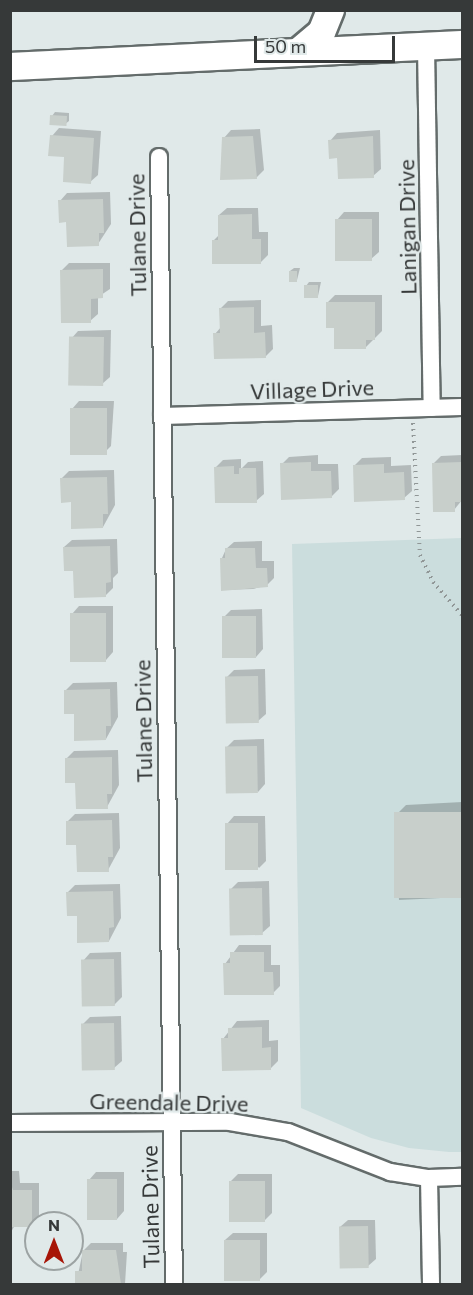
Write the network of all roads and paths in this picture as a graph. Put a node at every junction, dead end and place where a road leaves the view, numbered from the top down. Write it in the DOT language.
graph roads {
  1 [pos="330,10"];
  2 [pos="462,44"];
  3 [pos="426,46"];
  4 [pos="297,52"];
  5 [pos="10,66"];
  6 [pos="159,157"];
  7 [pos="462,407"];
  8 [pos="432,408"];
  9 [pos="162,416"];
  10 [pos="413,420"];
  11 [pos="462,615"];
  12 [pos="171,1120"];
  13 [pos="10,1123"];
  14 [pos="462,1177"];
  15 [pos="429,1178"];
  16 [pos="174,1284"];
  17 [pos="431,1284"];
  1 -- 4 [label="main road"];
  2 -- 3 [label="main road"];
  3 -- 4 [label="main road"];
  3 -- 8 [label="street, Lanigan Drive"];
  4 -- 5 [label="main road"];
  6 -- 9 [label="street, Tulane Drive"];
  7 -- 8 [label="street, Village Drive"];
  8 -- 9 [label="street, Village Drive"];
  9 -- 12 [label="street, Tulane Drive"];
  10 -- 11 [label="path"];
  12 -- 13 [label="street, Greendale Drive"];
  12 -- 15 [label="street, Greendale Drive"];
  12 -- 16 [label="street, Tulane Drive"];
  14 -- 15 [label="street, Greendale Drive"];
  15 -- 17 [label="street"];
}
